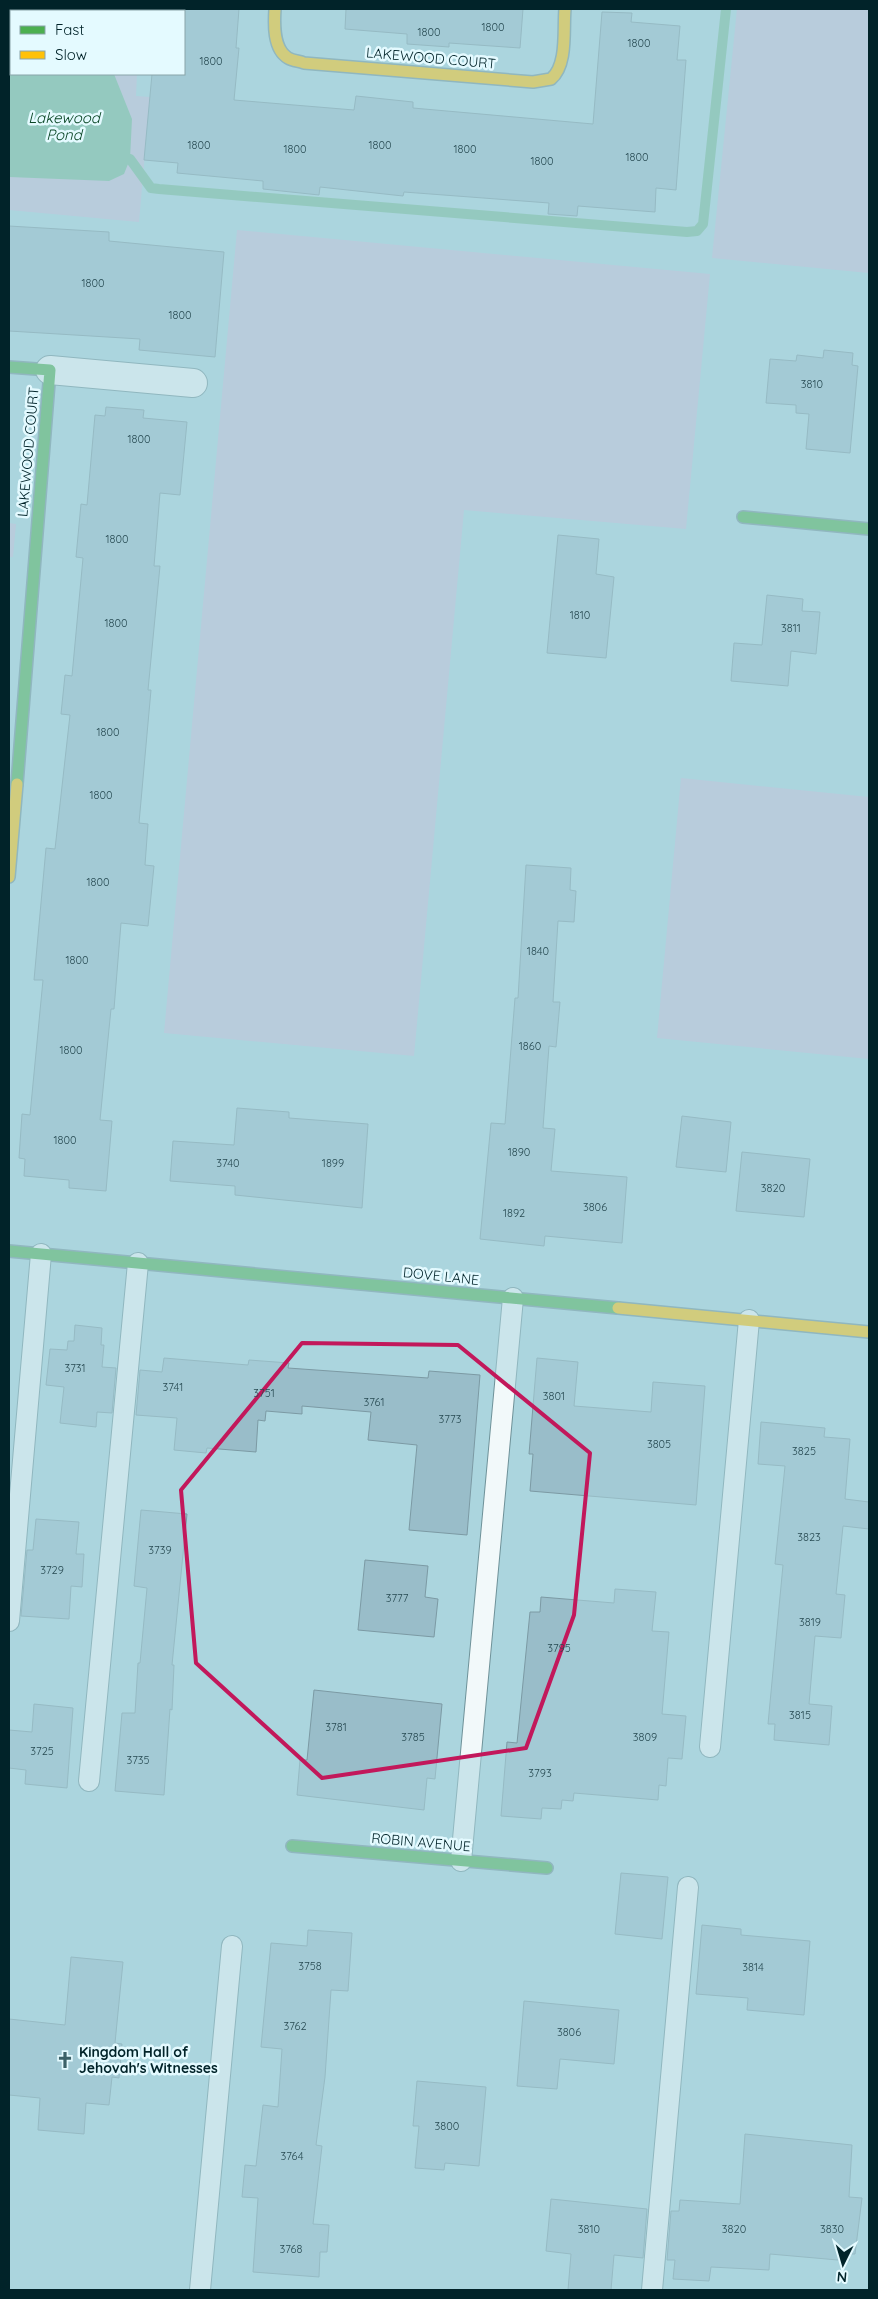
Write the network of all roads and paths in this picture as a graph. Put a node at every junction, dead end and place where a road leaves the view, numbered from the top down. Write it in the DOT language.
graph roads {
  1 [pos="275,9"];
  2 [pos="565,9"];
  3 [pos="9,366"];
  4 [pos="50,370"];
  5 [pos="193,382"];
  6 [pos="743,517"];
  7 [pos="869,529"];
  8 [pos="9,877"];
  9 [pos="9,1250"];
  10 [pos="41,1254"];
  11 [pos="138,1263"];
  12 [pos="513,1298"];
  13 [pos="749,1320"];
  14 [pos="869,1332"];
  15 [pos="9,1621"];
  16 [pos="710,1747"];
  17 [pos="89,1781"];
  18 [pos="292,1846"];
  19 [pos="461,1861"];
  20 [pos="548,1868"];
  21 [pos="688,1887"];
  22 [pos="232,1946"];
  23 [pos="200,2290"];
  24 [pos="652,2290"];
  1 -- 2 [label="street, LAKEWOOD COURT"];
  3 -- 4 [label="street, LAKEWOOD COURT"];
  4 -- 5 [label="street"];
  4 -- 8 [label="street, LAKEWOOD COURT"];
  6 -- 7 [label="street"];
  9 -- 10 [label="street, DOVE LANE"];
  10 -- 11 [label="street, DOVE LANE"];
  10 -- 15 [label="lane"];
  11 -- 12 [label="street, DOVE LANE"];
  11 -- 17 [label="lane"];
  12 -- 13 [label="street, DOVE LANE"];
  12 -- 19 [label="lane"];
  13 -- 14 [label="street, DOVE LANE"];
  13 -- 16 [label="lane"];
  18 -- 19 [label="street, ROBIN AVENUE"];
  19 -- 20 [label="street, ROBIN AVENUE"];
  21 -- 24 [label="lane"];
  22 -- 23 [label="lane"];
}
